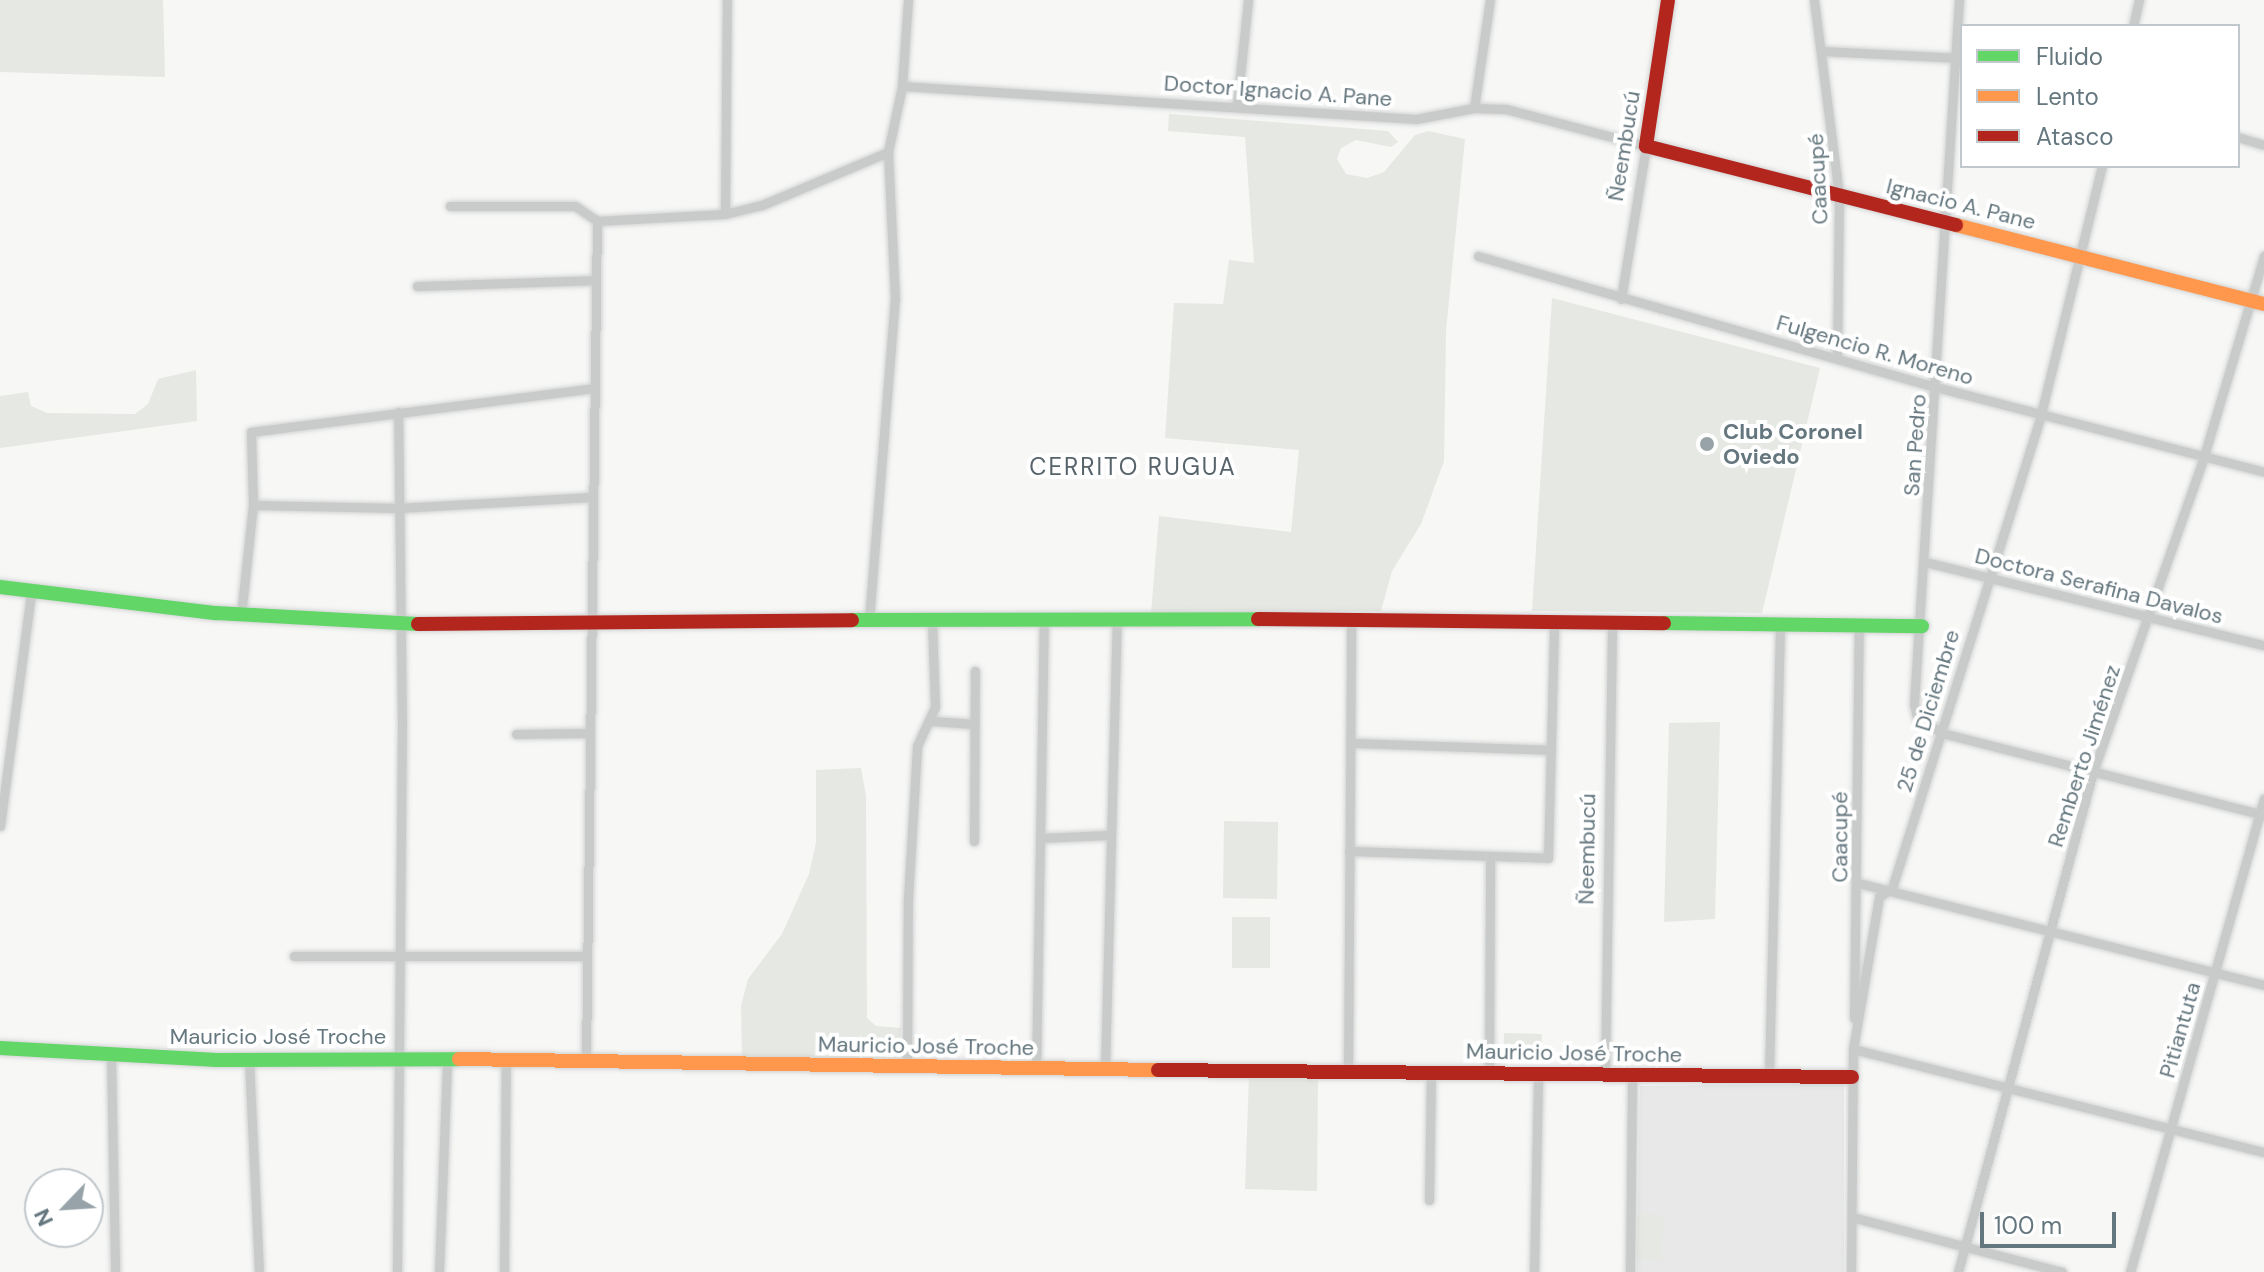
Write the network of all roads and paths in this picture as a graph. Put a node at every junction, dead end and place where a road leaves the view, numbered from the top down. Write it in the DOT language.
graph roads {
  1 [pos="727,0"];
  2 [pos="908,0"];
  3 [pos="1248,0"];
  4 [pos="1490,0"];
  5 [pos="1668,0"];
  6 [pos="1814,0"];
  7 [pos="1959,0"];
  8 [pos="2139,0"];
  9 [pos="2133,24"];
  10 [pos="1822,51"];
  11 [pos="1958,57"];
  12 [pos="902,86"];
  13 [pos="1237,105"];
  14 [pos="1474,108"];
  15 [pos="2240,138"];
  16 [pos="2264,145"];
  17 [pos="1646,146"];
  18 [pos="888,152"];
  19 [pos="2102,168"];
  20 [pos="1839,196"];
  21 [pos="450,206"];
  22 [pos="725,214"];
  23 [pos="597,221"];
  24 [pos="1947,223"];
  25 [pos="1478,256"];
  26 [pos="2080,256"];
  27 [pos="2264,256"];
  28 [pos="595,280"];
  29 [pos="417,286"];
  30 [pos="1621,299"];
  31 [pos="2257,302"];
  32 [pos="1837,357"];
  33 [pos="1936,387"];
  34 [pos="593,388"];
  35 [pos="398,412"];
  36 [pos="2041,414"];
  37 [pos="2204,456"];
  38 [pos="2264,472"];
  39 [pos="591,497"];
  40 [pos="253,505"];
  41 [pos="399,508"];
  42 [pos="1925,562"];
  43 [pos="1986,577"];
  44 [pos="0,587"];
  45 [pos="31,593"];
  46 [pos="241,615"];
  47 [pos="2148,616"];
  48 [pos="1117,618"];
  49 [pos="932,619"];
  50 [pos="1044,619"];
  51 [pos="869,620"];
  52 [pos="588,621"];
  53 [pos="1351,621"];
  54 [pos="402,624"];
  55 [pos="1554,624"];
  56 [pos="1612,624"];
  57 [pos="1780,625"];
  58 [pos="1859,625"];
  59 [pos="1922,626"];
  60 [pos="2264,645"];
  61 [pos="975,671"];
  62 [pos="932,721"];
  63 [pos="974,724"];
  64 [pos="587,733"];
  65 [pos="1942,733"];
  66 [pos="516,734"];
  67 [pos="1352,743"];
  68 [pos="1551,750"];
  69 [pos="2093,772"];
  70 [pos="2264,799"];
  71 [pos="2262,815"];
  72 [pos="0,826"];
  73 [pos="1109,835"];
  74 [pos="1040,838"];
  75 [pos="974,841"];
  76 [pos="1349,851"];
  77 [pos="1490,856"];
  78 [pos="1858,883"];
  79 [pos="1892,888"];
  80 [pos="2051,930"];
  81 [pos="294,956"];
  82 [pos="401,956"];
  83 [pos="586,956"];
  84 [pos="2215,973"];
  85 [pos="2264,985"];
  86 [pos="0,1048"];
  87 [pos="1853,1049"];
  88 [pos="111,1056"];
  89 [pos="586,1058"];
  90 [pos="447,1059"];
  91 [pos="506,1059"];
  92 [pos="249,1060"];
  93 [pos="400,1060"];
  94 [pos="907,1068"];
  95 [pos="1036,1070"];
  96 [pos="1105,1070"];
  97 [pos="1348,1073"];
  98 [pos="1431,1073"];
  99 [pos="1489,1074"];
  100 [pos="1538,1074"];
  101 [pos="1605,1075"];
  102 [pos="1632,1075"];
  103 [pos="1769,1076"];
  104 [pos="1852,1077"];
  105 [pos="2009,1086"];
  106 [pos="2171,1126"];
  107 [pos="2264,1152"];
  108 [pos="1429,1200"];
  109 [pos="1852,1217"];
  110 [pos="1965,1248"];
  111 [pos="115,1272"];
  112 [pos="259,1272"];
  113 [pos="397,1272"];
  114 [pos="439,1272"];
  115 [pos="504,1272"];
  116 [pos="1534,1272"];
  117 [pos="1630,1272"];
  118 [pos="1851,1272"];
  119 [pos="1958,1272"];
  120 [pos="2062,1272"];
  121 [pos="2130,1272"];
  1 -- 22 [label="street"];
  2 -- 12 [label="street"];
  3 -- 13 [label="street"];
  4 -- 14 [label="street"];
  5 -- 17 [label="street, Ñeembucú"];
  6 -- 10 [label="street, Caacupé"];
  7 -- 11 [label="street, San Pedro"];
  8 -- 9 [label="street"];
  10 -- 11 [label="street"];
  10 -- 20 [label="street, Caacupé"];
  11 -- 24 [label="street, San Pedro"];
  12 -- 13 [label="street, Doctor Ignacio A. Pane"];
  12 -- 18 [label="street"];
  13 -- 14 [label="street, Doctor Ignacio A. Pane"];
  14 -- 17 [label="street, Doctor Ignacio A. Pane"];
  15 -- 16 [label="street"];
  17 -- 20 [label="street, Ignacio A. Pane"];
  17 -- 30 [label="street, Ñeembucú"];
  18 -- 22 [label="street"];
  18 -- 51 [label="street"];
  19 -- 26 [label="street, 25 de Diciembre"];
  20 -- 24 [label="street, Ignacio A. Pane"];
  20 -- 32 [label="street, Caacupé"];
  21 -- 23 [label="street"];
  22 -- 23 [label="street"];
  23 -- 28 [label="street"];
  24 -- 26 [label="street, Ignacio A. Pane"];
  24 -- 33 [label="street, San Pedro"];
  25 -- 30 [label="street, Fulgencio R. Moreno"];
  26 -- 31 [label="street, Ignacio A. Pane"];
  26 -- 36 [label="street, 25 de Diciembre"];
  27 -- 31 [label="street, Remberto Jiménez"];
  28 -- 29 [label="street"];
  28 -- 34 [label="street"];
  30 -- 32 [label="street, Fulgencio R. Moreno"];
  31 -- 37 [label="street, Remberto Jiménez"];
  32 -- 33 [label="street, Fulgencio R. Moreno"];
  33 -- 36 [label="street, Fulgencio R. Moreno"];
  33 -- 42 [label="street, San Pedro"];
  34 -- 35 [label="street"];
  34 -- 39 [label="street"];
  35 -- 40 [label="street"];
  35 -- 41 [label="street"];
  36 -- 37 [label="street, Fulgencio R. Moreno"];
  36 -- 43 [label="street, 25 de Diciembre"];
  37 -- 38 [label="street, Fulgencio R. Moreno"];
  37 -- 47 [label="street, Remberto Jiménez"];
  39 -- 41 [label="street"];
  39 -- 52 [label="street"];
  40 -- 41 [label="street"];
  40 -- 46 [label="street"];
  41 -- 54 [label="street"];
  42 -- 43 [label="street, Doctora Serafina Davalos"];
  42 -- 59 [label="street, San Pedro"];
  43 -- 47 [label="street, Doctora Serafina Davalos"];
  43 -- 65 [label="street, 25 de Diciembre"];
  44 -- 45 [label="street"];
  45 -- 46 [label="street"];
  45 -- 72 [label="street"];
  46 -- 54 [label="street"];
  47 -- 60 [label="street, Doctora Serafina Davalos"];
  47 -- 69 [label="street, Remberto Jiménez"];
  48 -- 50 [label="street"];
  48 -- 53 [label="street"];
  48 -- 73 [label="street"];
  49 -- 50 [label="street"];
  49 -- 51 [label="street"];
  49 -- 62 [label="street"];
  50 -- 74 [label="street"];
  51 -- 52 [label="street"];
  52 -- 54 [label="street"];
  52 -- 64 [label="street"];
  53 -- 55 [label="street"];
  53 -- 67 [label="street"];
  54 -- 82 [label="street"];
  55 -- 56 [label="street"];
  55 -- 68 [label="street"];
  56 -- 57 [label="street"];
  56 -- 101 [label="street, Ñeembucú"];
  57 -- 58 [label="street"];
  57 -- 103 [label="street"];
  58 -- 59 [label="street"];
  58 -- 78 [label="street, Caacupé"];
  59 -- 65 [label="street, San Pedro"];
  61 -- 63 [label="street"];
  62 -- 63 [label="street"];
  62 -- 94 [label="street"];
  63 -- 75 [label="street"];
  64 -- 66 [label="street"];
  64 -- 83 [label="street"];
  65 -- 69 [label="street"];
  65 -- 79 [label="street, 25 de Diciembre"];
  67 -- 68 [label="street"];
  67 -- 76 [label="street"];
  68 -- 77 [label="street"];
  69 -- 71 [label="street"];
  69 -- 80 [label="street, Remberto Jiménez"];
  70 -- 71 [label="street, Pitiantuta"];
  71 -- 84 [label="street, Pitiantuta"];
  73 -- 74 [label="street"];
  73 -- 96 [label="street"];
  74 -- 95 [label="street"];
  76 -- 77 [label="street"];
  76 -- 97 [label="street"];
  77 -- 99 [label="street"];
  78 -- 79 [label="street"];
  78 -- 87 [label="street, Caacupé"];
  79 -- 80 [label="street"];
  79 -- 87 [label="street, 25 de Diciembre"];
  80 -- 84 [label="street"];
  80 -- 105 [label="street, Remberto Jiménez"];
  81 -- 82 [label="street"];
  82 -- 83 [label="street"];
  82 -- 93 [label="street"];
  83 -- 89 [label="street"];
  84 -- 85 [label="street"];
  84 -- 106 [label="street, Pitiantuta"];
  86 -- 88 [label="street, Mauricio José Troche"];
  87 -- 104 [label="street, 25 de Diciembre"];
  87 -- 105 [label="street"];
  88 -- 92 [label="street, Mauricio José Troche"];
  88 -- 111 [label="street"];
  89 -- 91 [label="street, Mauricio José Troche"];
  89 -- 94 [label="street, Mauricio José Troche"];
  90 -- 91 [label="street, Mauricio José Troche"];
  90 -- 93 [label="street, Mauricio José Troche"];
  90 -- 114 [label="street"];
  91 -- 115 [label="street"];
  92 -- 93 [label="street, Mauricio José Troche"];
  92 -- 112 [label="street"];
  93 -- 113 [label="street"];
  94 -- 95 [label="street, Mauricio José Troche"];
  95 -- 96 [label="street, Mauricio José Troche"];
  96 -- 97 [label="street, Mauricio José Troche"];
  97 -- 98 [label="street, Mauricio José Troche"];
  98 -- 99 [label="street, Mauricio José Troche"];
  98 -- 108 [label="street"];
  99 -- 100 [label="street, Mauricio José Troche"];
  100 -- 101 [label="street, Mauricio José Troche"];
  100 -- 116 [label="street"];
  101 -- 102 [label="street, Mauricio José Troche"];
  102 -- 103 [label="street, Mauricio José Troche"];
  102 -- 117 [label="street"];
  103 -- 104 [label="street, Mauricio José Troche"];
  104 -- 109 [label="street, 25 de Diciembre"];
  105 -- 106 [label="street"];
  105 -- 110 [label="street, Remberto Jiménez"];
  106 -- 107 [label="street"];
  106 -- 121 [label="street, Pitiantuta"];
  109 -- 110 [label="street"];
  109 -- 118 [label="street, 25 de Diciembre"];
  110 -- 119 [label="street, Remberto Jiménez"];
  110 -- 120 [label="street"];
}
